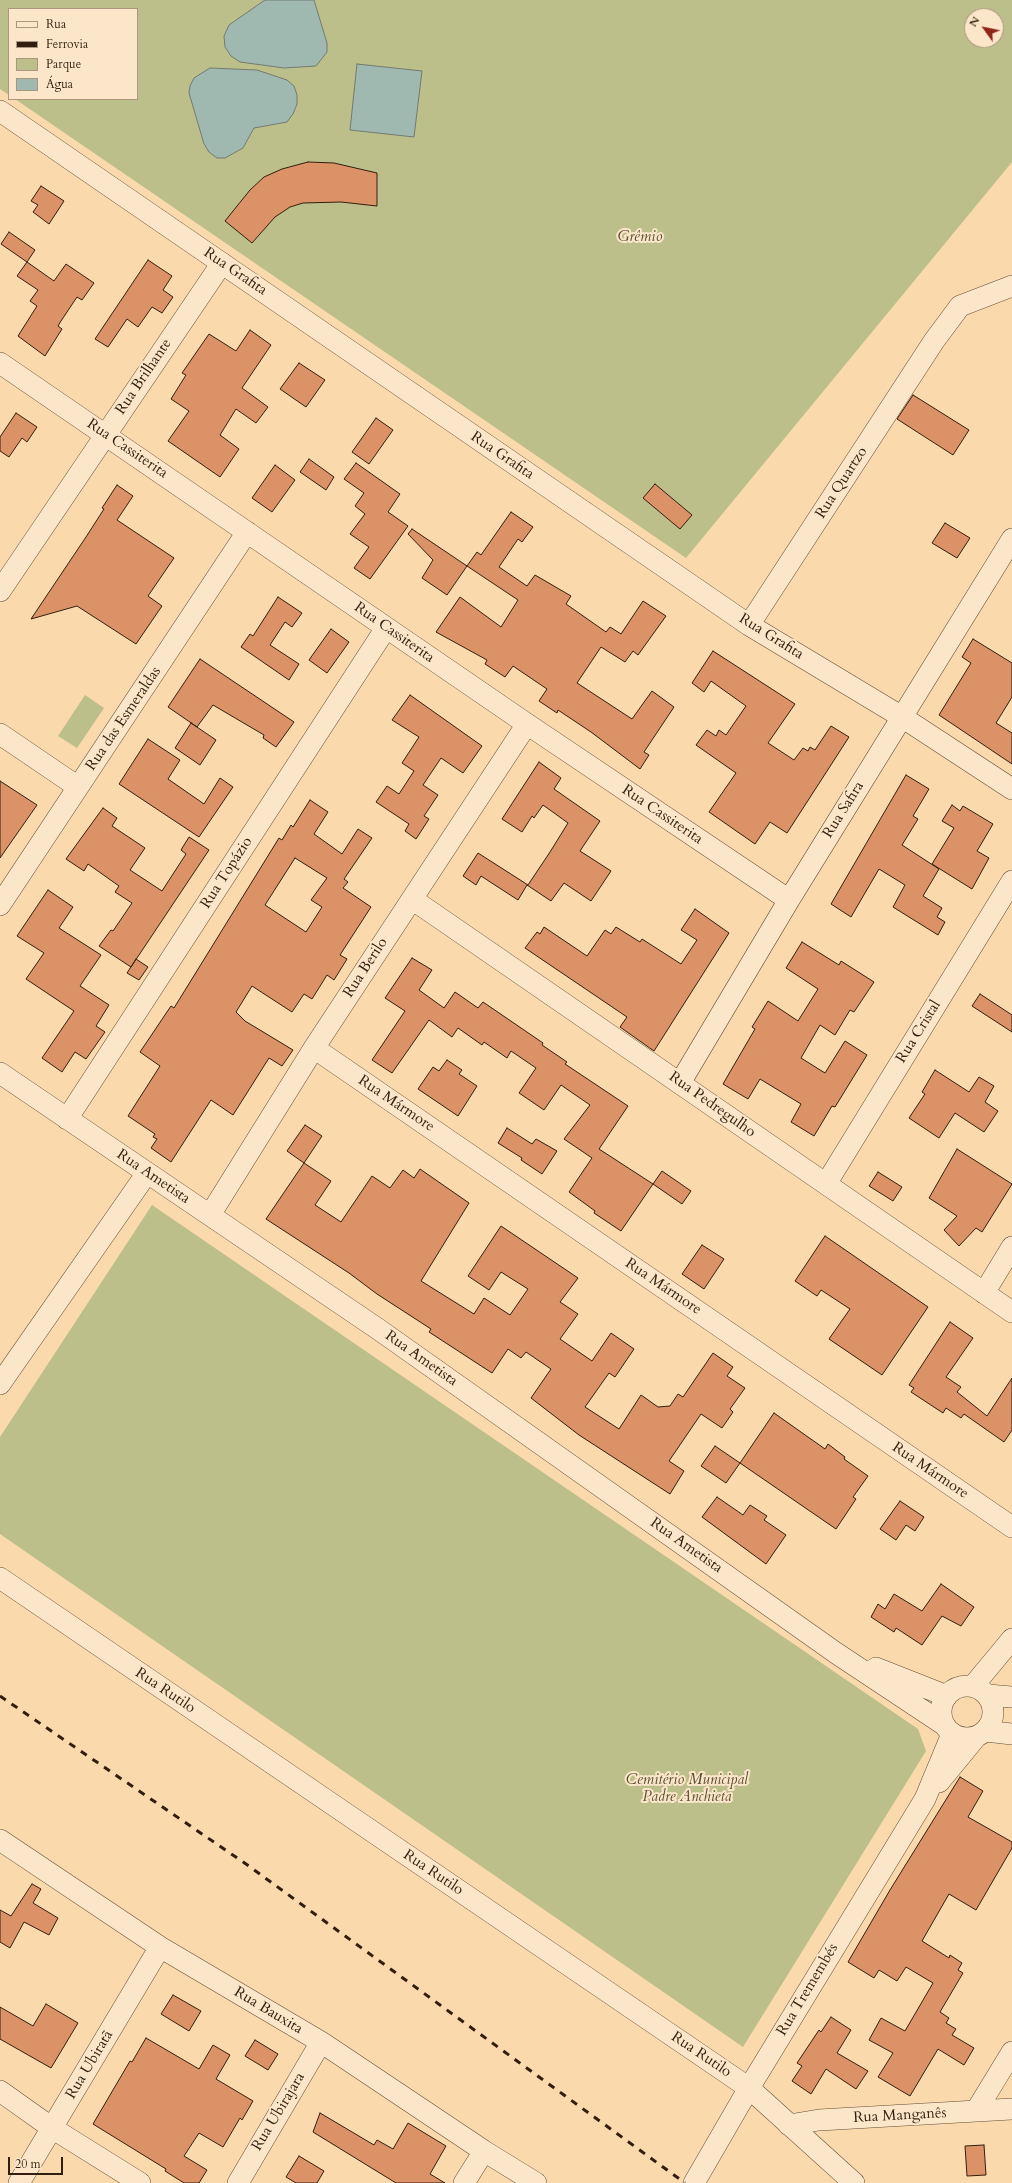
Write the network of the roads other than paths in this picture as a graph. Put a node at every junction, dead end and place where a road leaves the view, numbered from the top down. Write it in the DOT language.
graph roads {
  1 [pos="0,111"];
  2 [pos="222,263"];
  3 [pos="1012,286"];
  4 [pos="0,364"];
  5 [pos="105,434"];
  6 [pos="247,532"];
  7 [pos="1012,540"];
  8 [pos="0,591"];
  9 [pos="749,625"];
  10 [pos="386,628"];
  11 [pos="902,717"];
  12 [pos="527,724"];
  13 [pos="0,734"];
  14 [pos="78,787"];
  15 [pos="1012,789"];
  16 [pos="1012,881"];
  17 [pos="412,899"];
  18 [pos="789,900"];
  19 [pos="0,905"];
  20 [pos="314,1048"];
  21 [pos="0,1073"];
  22 [pos="680,1083"];
  23 [pos="67,1119"];
  24 [pos="147,1173"];
  25 [pos="826,1184"];
  26 [pos="210,1215"];
  27 [pos="1012,1247"];
  28 [pos="984,1293"];
  29 [pos="1012,1312"];
  30 [pos="0,1384"];
  31 [pos="1012,1527"];
  32 [pos="0,1578"];
  33 [pos="1012,1639"];
  34 [pos="836,1653"];
  35 [pos="1012,1654"];
  36 [pos="982,1692"];
  37 [pos="947,1696"];
  38 [pos="1012,1697"];
  39 [pos="948,1729"];
  40 [pos="981,1734"];
  41 [pos="1012,1734"];
  42 [pos="925,1799"];
  43 [pos="0,1840"];
  44 [pos="160,1947"];
  45 [pos="321,2042"];
  46 [pos="1012,2052"];
  47 [pos="749,2088"];
  48 [pos="0,2091"];
  49 [pos="1012,2109"];
  50 [pos="976,2111"];
  51 [pos="789,2125"];
  52 [pos="52,2128"];
  53 [pos="484,2151"];
  54 [pos="696,2180"];
  55 [pos="19,2183"];
  56 [pos="140,2183"];
  57 [pos="238,2183"];
  58 [pos="464,2183"];
  59 [pos="536,2183"];
  60 [pos="854,2183"];
  1 -- 2 [label="street, Rua Grafita"];
  2 -- 5 [label="street, Rua Brilhante"];
  2 -- 9 [label="street, Rua Grafita"];
  3 -- 9 [label="street, Rua Quartzo"];
  4 -- 5 [label="street, Rua Cassiterita"];
  5 -- 6 [label="street, Rua Cassiterita"];
  5 -- 8 [label="street, Rua Brilhante"];
  6 -- 10 [label="street, Rua Cassiterita"];
  6 -- 14 [label="street, Rua das Esmeraldas"];
  7 -- 11 [label="street, Rua Safira"];
  9 -- 11 [label="street, Rua Grafita"];
  10 -- 12 [label="street, Rua Cassiterita"];
  10 -- 23 [label="street, Rua Topázio"];
  11 -- 15 [label="street, Rua Grafita"];
  11 -- 18 [label="street, Rua Safira"];
  12 -- 17 [label="street, Rua Berilo"];
  12 -- 18 [label="street, Rua Cassiterita"];
  13 -- 14 [label="street"];
  14 -- 19 [label="street, Rua das Esmeraldas"];
  16 -- 25 [label="street, Rua Cristal"];
  17 -- 20 [label="street, Rua Berilo"];
  17 -- 22 [label="street, Rua Pedregulho"];
  18 -- 22 [label="street, Rua Safira"];
  20 -- 26 [label="street, Rua Berilo"];
  20 -- 31 [label="street, Rua Mármore"];
  21 -- 23 [label="street, Rua Ametista"];
  22 -- 25 [label="street, Rua Pedregulho"];
  23 -- 24 [label="street, Rua Ametista"];
  24 -- 26 [label="street, Rua Ametista"];
  24 -- 30 [label="street"];
  25 -- 28 [label="street, Rua Pedregulho"];
  26 -- 34 [label="street, Rua Ametista"];
  27 -- 28 [label="street"];
  28 -- 29 [label="street, Rua Pedregulho"];
  32 -- 47 [label="street, Rua Rutilo"];
  33 -- 36 [label="street"];
  34 -- 37 [label="street, Rua Ametista"];
  34 -- 39 [label="street, Rua Ametista"];
  35 -- 36 [label="street"];
  36 -- 37 [label="street"];
  36 -- 38 [label="street"];
  36 -- 40 [label="street"];
  37 -- 39 [label="street"];
  39 -- 40 [label="street"];
  39 -- 42 [label="street, Rua Tremembés"];
  40 -- 41 [label="street"];
  40 -- 42 [label="street, Rua Tremembés"];
  42 -- 47 [label="street, Rua Tremembés"];
  43 -- 44 [label="street, Rua Bauxita"];
  44 -- 45 [label="street, Rua Bauxita"];
  44 -- 52 [label="street, Rua Ubiratã"];
  45 -- 53 [label="street, Rua Bauxita"];
  45 -- 57 [label="street, Rua Ubirajara"];
  46 -- 50 [label="street"];
  47 -- 51 [label="street, Rua Rutilo"];
  47 -- 54 [label="street, Rua Tremembés"];
  48 -- 52 [label="street"];
  49 -- 50 [label="street, Rua Manganês"];
  50 -- 51 [label="street, Rua Manganês"];
  51 -- 60 [label="street, Rua Rutilo"];
  52 -- 55 [label="street, Rua Ubiratã"];
  52 -- 56 [label="street"];
  53 -- 58 [label="street"];
  53 -- 59 [label="street, Rua Bauxita"];
}
